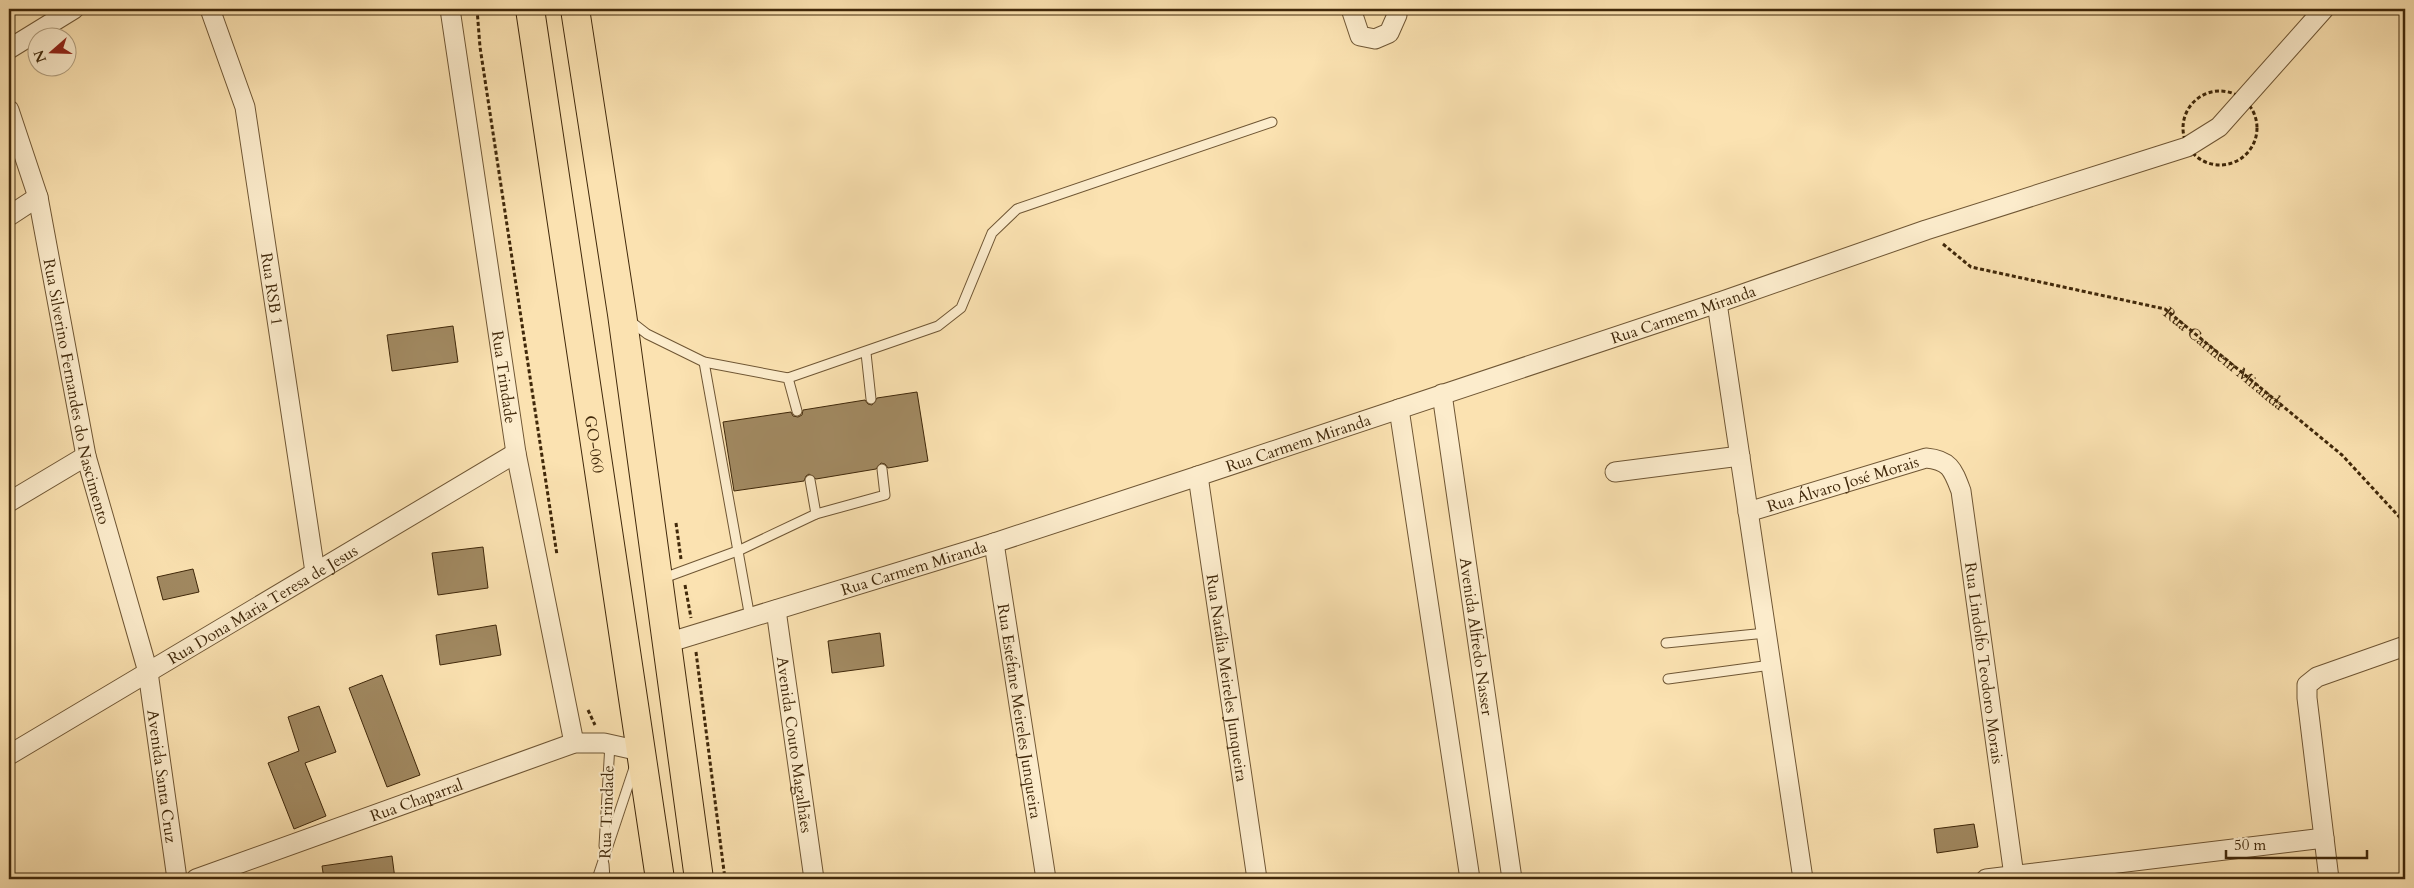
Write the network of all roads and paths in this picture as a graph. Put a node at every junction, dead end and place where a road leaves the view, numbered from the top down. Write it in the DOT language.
graph roads {
  1 [pos="74,9"];
  2 [pos="210,9"];
  3 [pos="450,9"];
  4 [pos="477,9"];
  5 [pos="530,9"];
  6 [pos="575,9"];
  7 [pos="1351,9"];
  8 [pos="1396,9"];
  9 [pos="2324,9"];
  10 [pos="9,49"];
  11 [pos="2245,100"];
  12 [pos="9,110"];
  13 [pos="1272,122"];
  14 [pos="2187,146"];
  15 [pos="38,197"];
  16 [pos="9,216"];
  17 [pos="1926,230"];
  18 [pos="1717,303"];
  19 [pos="622,314"];
  20 [pos="866,353"];
  21 [pos="704,362"];
  22 [pos="788,378"];
  23 [pos="1442,394"];
  24 [pos="871,399"];
  25 [pos="1399,409"];
  26 [pos="797,411"];
  27 [pos="516,452"];
  28 [pos="86,456"];
  29 [pos="1740,456"];
  30 [pos="1938,459"];
  31 [pos="882,469"];
  32 [pos="1615,472"];
  33 [pos="1198,476"];
  34 [pos="810,480"];
  35 [pos="9,502"];
  36 [pos="1748,512"];
  37 [pos="816,514"];
  38 [pos="2405,523"];
  39 [pos="994,543"];
  40 [pos="740,550"];
  41 [pos="558,556"];
  42 [pos="315,572"];
  43 [pos="658,580"];
  44 [pos="776,610"];
  45 [pos="750,618"];
  46 [pos="1766,633"];
  47 [pos="667,643"];
  48 [pos="1666,643"];
  49 [pos="2405,646"];
  50 [pos="1771,665"];
  51 [pos="148,672"];
  52 [pos="1668,679"];
  53 [pos="586,706"];
  54 [pos="574,743"];
  55 [pos="610,744"];
  56 [pos="640,751"];
  57 [pos="9,755"];
  58 [pos="2324,838"];
  59 [pos="604,860"];
  60 [pos="2014,876"];
  61 [pos="177,879"];
  62 [pos="196,879"];
  63 [pos="597,879"];
  64 [pos="606,879"];
  65 [pos="660,879"];
  66 [pos="699,879"];
  67 [pos="814,879"];
  68 [pos="1046,879"];
  69 [pos="1256,879"];
  70 [pos="1470,879"];
  71 [pos="1512,879"];
  72 [pos="1802,879"];
  73 [pos="1986,879"];
  74 [pos="2329,879"];
  1 -- 10 [label="street"];
  2 -- 42 [label="street, Rua RSB 1"];
  3 -- 27 [label="street, Rua Trindade"];
  4 -- 41 [label="path"];
  5 -- 56 [label="main road, GO-060 / GO-060"];
  6 -- 19 [label="main road"];
  7 -- 8 [label="street"];
  9 -- 11 [label="street, Rua Carmem Miranda"];
  11 -- 14 [label="street, Rua Carmem Miranda"];
  11 -- 14 [label="path"];
  11 -- 14 [label="path"];
  12 -- 15 [label="street, Rua Silverino Fernandes do Nascimento"];
  13 -- 20 [label="lane"];
  14 -- 17 [label="street, Rua Carmem Miranda"];
  15 -- 16 [label="street"];
  15 -- 28 [label="street, Rua Silverino Fernandes do Nascimento"];
  17 -- 18 [label="street, Rua Carmem Miranda"];
  17 -- 38 [label="path, Rua Carmem Miranda"];
  18 -- 23 [label="street, Rua Carmem Miranda"];
  18 -- 29 [label="street"];
  19 -- 21 [label="lane"];
  19 -- 43 [label="main road"];
  20 -- 22 [label="lane"];
  20 -- 24 [label="lane"];
  21 -- 22 [label="lane"];
  21 -- 40 [label="lane"];
  22 -- 26 [label="lane"];
  23 -- 25 [label="street, Rua Carmem Miranda"];
  23 -- 71 [label="street, Avenida Alfredo Nasser"];
  25 -- 33 [label="street, Rua Carmem Miranda"];
  25 -- 70 [label="street"];
  27 -- 42 [label="street, Rua Dona Maria Teresa de Jesus"];
  27 -- 54 [label="street, Rua Trindade"];
  28 -- 35 [label="street"];
  28 -- 51 [label="street, Rua Silverino Fernandes do Nascimento"];
  29 -- 32 [label="street"];
  29 -- 36 [label="street"];
  30 -- 36 [label="street, Rua Álvaro José Morais"];
  30 -- 60 [label="street, Rua Lindolfo Teodoro Morais"];
  31 -- 37 [label="lane"];
  33 -- 39 [label="street, Rua Carmem Miranda"];
  33 -- 69 [label="street, Rua Natália Meireles Junqueira"];
  34 -- 37 [label="lane"];
  36 -- 46 [label="street"];
  37 -- 40 [label="lane"];
  39 -- 44 [label="street, Rua Carmem Miranda"];
  39 -- 68 [label="street, Rua Estéfane Meireles Junqueira"];
  40 -- 43 [label="lane"];
  40 -- 45 [label="lane"];
  42 -- 51 [label="street, Rua Dona Maria Teresa de Jesus"];
  43 -- 47 [label="main road"];
  44 -- 45 [label="street, Rua Carmem Miranda"];
  44 -- 67 [label="street, Avenida Couto Magalhães"];
  45 -- 47 [label="street, Rua Carmem Miranda"];
  46 -- 48 [label="lane"];
  46 -- 50 [label="street"];
  47 -- 66 [label="main road"];
  49 -- 58 [label="street"];
  50 -- 52 [label="lane"];
  50 -- 72 [label="street"];
  51 -- 57 [label="street, Rua Dona Maria Teresa de Jesus"];
  51 -- 61 [label="street, Avenida Santa Cruz"];
  53 -- 55 [label="path"];
  54 -- 55 [label="street, Rua Chaparral"];
  54 -- 62 [label="street, Rua Chaparral"];
  55 -- 56 [label="street, Rua Chaparral"];
  55 -- 59 [label="lane, Rua Trindade"];
  56 -- 59 [label="lane"];
  56 -- 65 [label="main road, GO-060 / GO-060"];
  58 -- 60 [label="street"];
  58 -- 74 [label="street"];
  59 -- 63 [label="lane"];
  59 -- 64 [label="lane, Rua Trindade"];
  60 -- 73 [label="street"];
}
